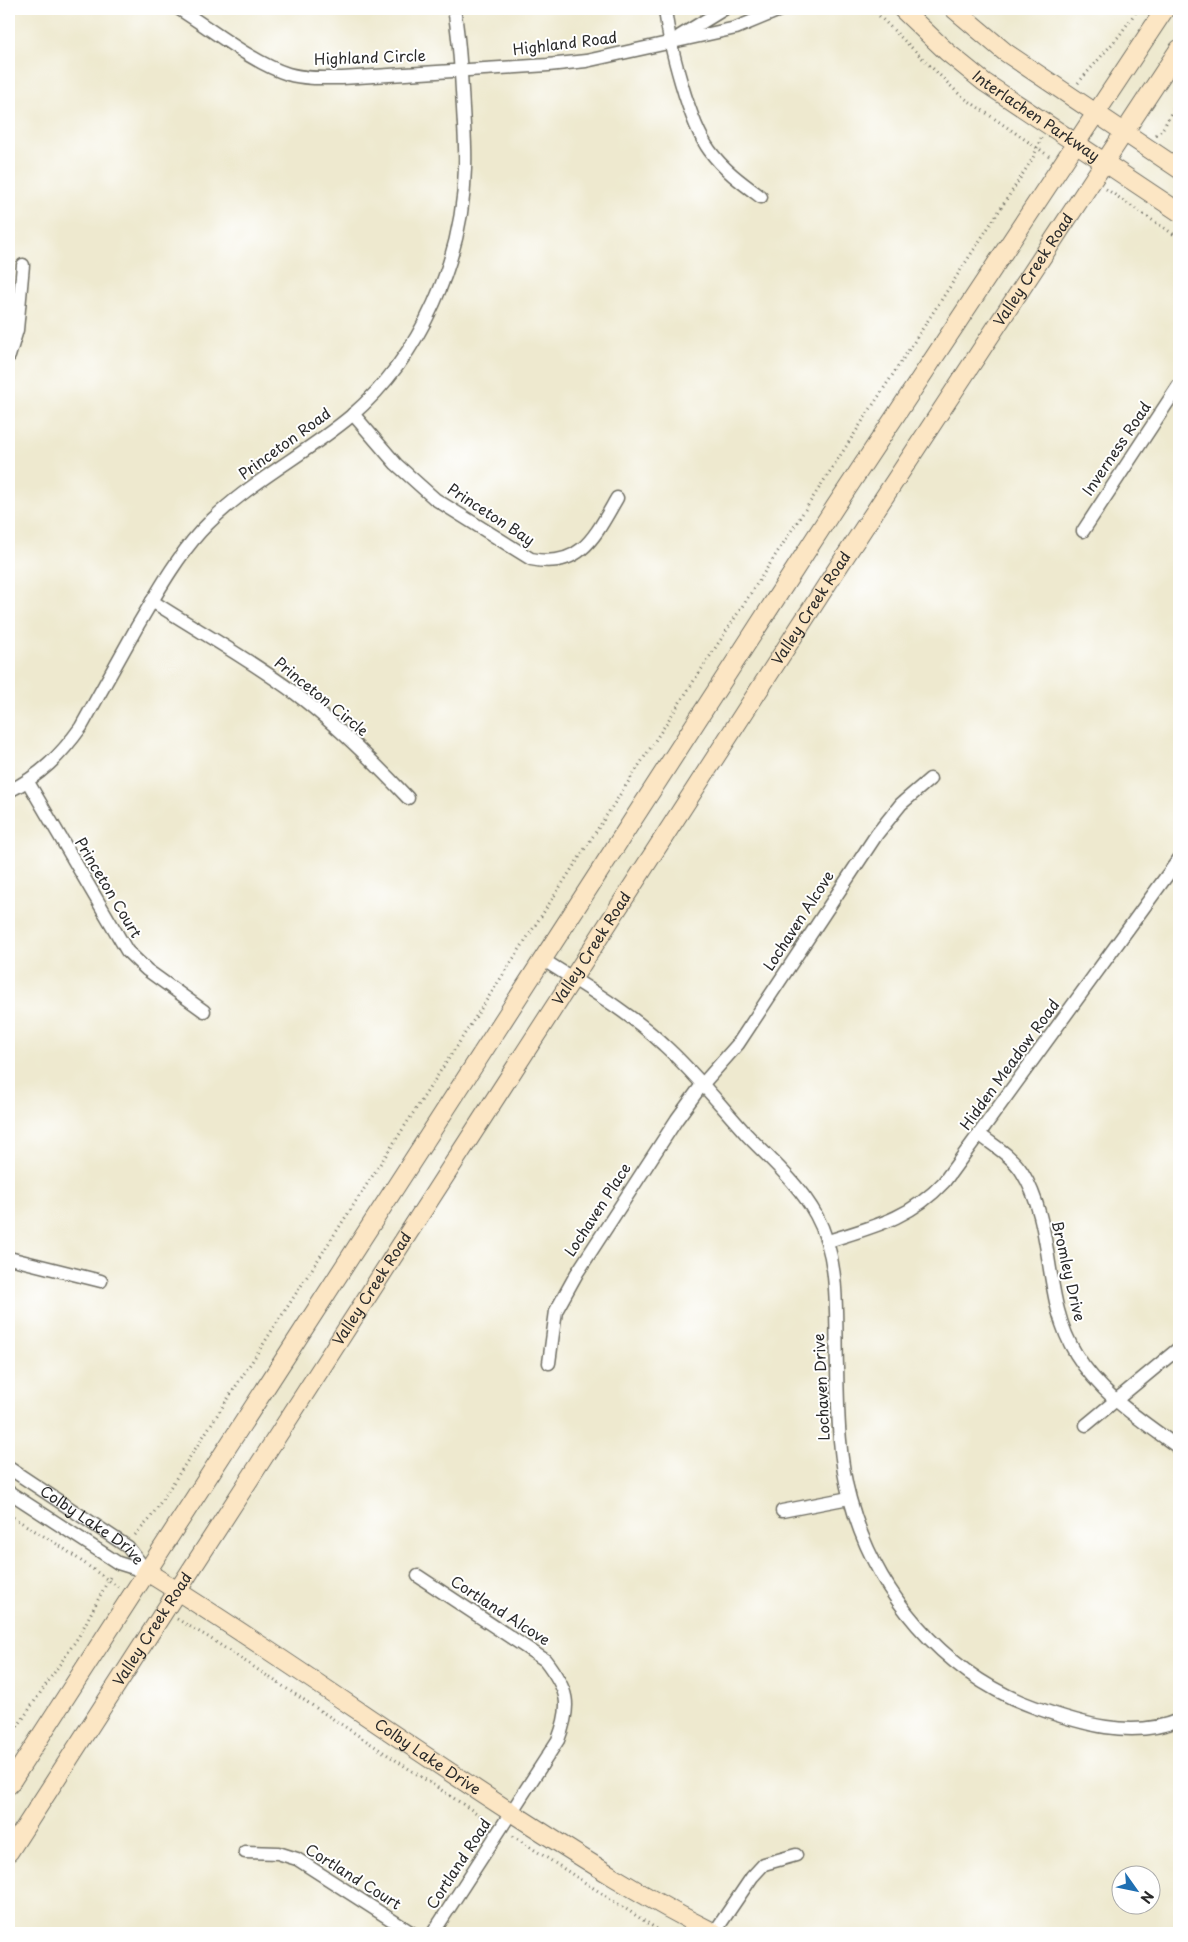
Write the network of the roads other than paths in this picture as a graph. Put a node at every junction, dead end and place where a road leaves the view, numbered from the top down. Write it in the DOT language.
graph roads {
  1 [pos="180,9"];
  2 [pos="454,9"];
  3 [pos="665,9"];
  4 [pos="724,9"];
  5 [pos="782,9"];
  6 [pos="902,9"];
  7 [pos="954,9"];
  8 [pos="1165,9"];
  9 [pos="671,41"];
  10 [pos="1179,49"];
  11 [pos="461,70"];
  12 [pos="1095,114"];
  13 [pos="1124,132"];
  14 [pos="1076,143"];
  15 [pos="1104,162"];
  16 [pos="1179,169"];
  17 [pos="762,197"];
  18 [pos="1179,212"];
  19 [pos="23,265"];
  20 [pos="9,356"];
  21 [pos="1179,385"];
  22 [pos="353,414"];
  23 [pos="617,498"];
  24 [pos="1083,531"];
  25 [pos="152,602"];
  26 [pos="930,779"];
  27 [pos="28,782"];
  28 [pos="9,791"];
  29 [pos="408,798"];
  30 [pos="1179,859"];
  31 [pos="542,959"];
  32 [pos="573,979"];
  33 [pos="204,1012"];
  34 [pos="701,1086"];
  35 [pos="979,1134"];
  36 [pos="828,1241"];
  37 [pos="9,1258"];
  38 [pos="101,1281"];
  39 [pos="1179,1348"];
  40 [pos="549,1363"];
  41 [pos="1115,1401"];
  42 [pos="1086,1425"];
  43 [pos="1179,1448"];
  44 [pos="9,1468"];
  45 [pos="9,1492"];
  46 [pos="849,1498"];
  47 [pos="782,1512"];
  48 [pos="146,1572"];
  49 [pos="418,1576"];
  50 [pos="178,1591"];
  51 [pos="1179,1720"];
  52 [pos="9,1785"];
  53 [pos="512,1813"];
  54 [pos="9,1852"];
  55 [pos="245,1852"];
  56 [pos="796,1855"];
  57 [pos="412,1933"];
  58 [pos="433,1933"];
  59 [pos="715,1933"];
  1 -- 11 [label="street, Highland Circle"];
  2 -- 11 [label="street, Princeton Road"];
  3 -- 9 [label="street"];
  4 -- 9 [label="street, Highland Road"];
  5 -- 9 [label="street, Highland Road"];
  6 -- 14 [label="main road, Interlachen Parkway"];
  7 -- 12 [label="main road"];
  8 -- 12 [label="main road"];
  9 -- 11 [label="street, Highland Road"];
  9 -- 17 [label="street"];
  10 -- 13 [label="main road, Valley Creek Road"];
  11 -- 22 [label="street, Princeton Road"];
  12 -- 13 [label="main road"];
  12 -- 14 [label="main road"];
  13 -- 15 [label="main road, Valley Creek Road"];
  13 -- 16 [label="main road"];
  14 -- 15 [label="main road, Interlachen Parkway"];
  14 -- 31 [label="main road"];
  15 -- 18 [label="main road, Interlachen Parkway"];
  15 -- 32 [label="main road, Valley Creek Road"];
  19 -- 20 [label="street"];
  21 -- 24 [label="street, Inverness Road"];
  22 -- 23 [label="street, Princeton Bay"];
  22 -- 25 [label="street, Princeton Road"];
  25 -- 27 [label="street, Princeton Road"];
  25 -- 29 [label="street, Princeton Circle"];
  26 -- 34 [label="street, Lochaven Alcove"];
  27 -- 28 [label="street, Princeton Road"];
  27 -- 33 [label="street, Princeton Court"];
  30 -- 35 [label="street, Hidden Meadow Road"];
  31 -- 32 [label="street, Lochaven Drive"];
  31 -- 48 [label="main road"];
  32 -- 34 [label="street, Lochaven Drive"];
  32 -- 50 [label="main road, Valley Creek Road"];
  34 -- 36 [label="street, Lochaven Drive"];
  34 -- 40 [label="street, Lochaven Place"];
  35 -- 36 [label="street, Hidden Meadow Road"];
  35 -- 41 [label="street, Bromley Drive"];
  36 -- 46 [label="street, Lochaven Drive"];
  37 -- 38 [label="street"];
  39 -- 41 [label="street"];
  41 -- 42 [label="street"];
  41 -- 43 [label="street, Bromley Drive"];
  44 -- 48 [label="street, Colby Lake Drive"];
  45 -- 48 [label="street, Colby Lake Drive"];
  46 -- 47 [label="street"];
  46 -- 51 [label="street, Lochaven Drive"];
  48 -- 50 [label="main road, Colby Lake Drive"];
  48 -- 52 [label="main road"];
  49 -- 53 [label="street, Cortland Alcove"];
  50 -- 53 [label="main road, Colby Lake Drive"];
  50 -- 54 [label="main road, Valley Creek Road"];
  53 -- 58 [label="street, Cortland Road"];
  53 -- 59 [label="main road, Colby Lake Drive"];
  55 -- 57 [label="street, Cortland Court"];
  56 -- 59 [label="street"];
}
